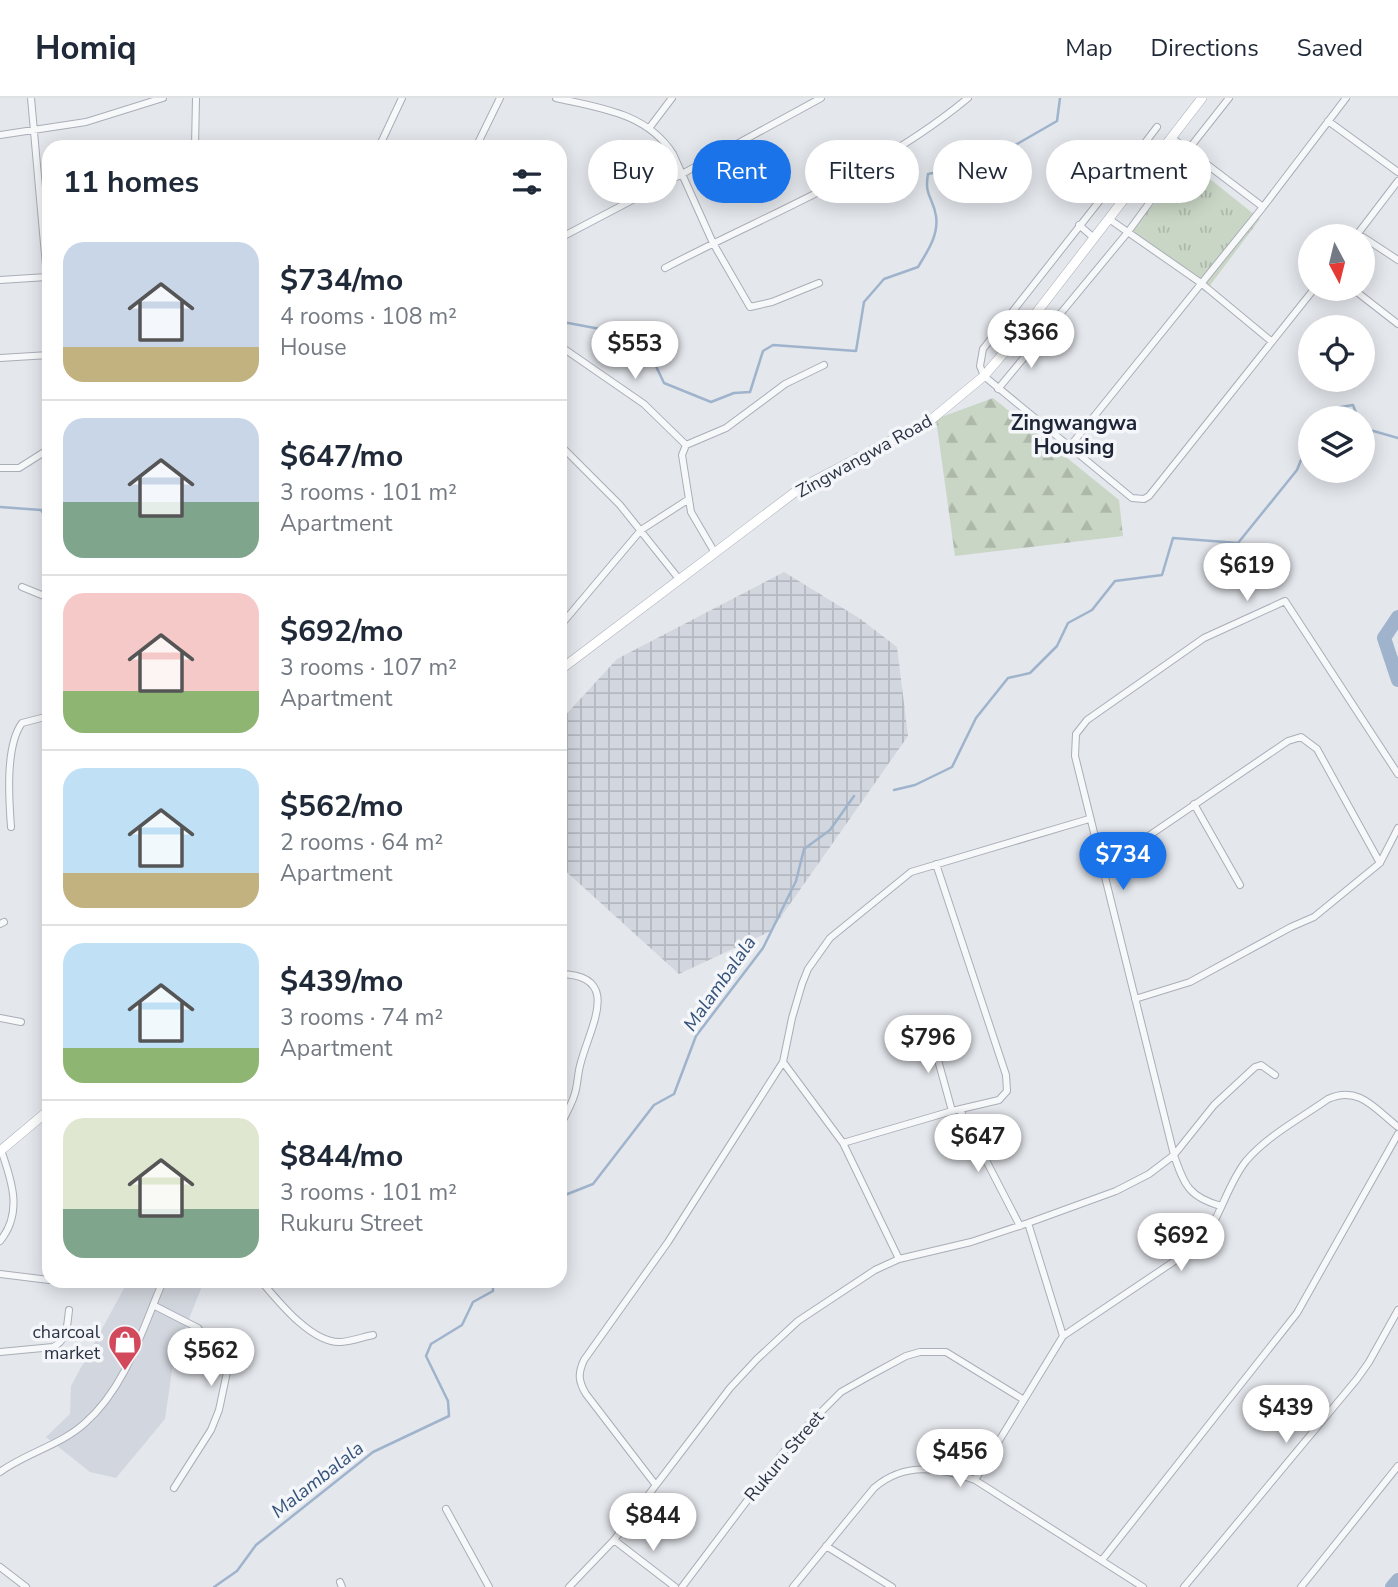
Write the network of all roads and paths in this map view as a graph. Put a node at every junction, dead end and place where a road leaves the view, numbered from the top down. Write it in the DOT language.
graph roads {
  1 [pos="32,98"];
  2 [pos="163,98"];
  3 [pos="196,98"];
  4 [pos="402,98"];
  5 [pos="500,98"];
  6 [pos="556,98"];
  7 [pos="672,98"];
  8 [pos="821,98"];
  9 [pos="968,98"];
  10 [pos="1202,98"];
  11 [pos="1229,98"];
  12 [pos="1346,98"];
  13 [pos="1328,121"];
  14 [pos="650,127"];
  15 [pos="1157,127"];
  16 [pos="34,131"];
  17 [pos="0,135"];
  18 [pos="1172,138"];
  19 [pos="195,140"];
  20 [pos="382,140"];
  21 [pos="479,140"];
  22 [pos="1148,140"];
  23 [pos="1175,140"];
  24 [pos="1195,140"];
  25 [pos="1211,167"];
  26 [pos="1398,172"];
  27 [pos="682,174"];
  28 [pos="1398,181"];
  29 [pos="1097,203"];
  30 [pos="1122,203"];
  31 [pos="1149,203"];
  32 [pos="1263,207"];
  33 [pos="42,215"];
  34 [pos="1109,219"];
  35 [pos="1368,224"];
  36 [pos="1079,225"];
  37 [pos="1128,232"];
  38 [pos="567,234"];
  39 [pos="1094,238"];
  40 [pos="713,243"];
  41 [pos="1376,246"];
  42 [pos="1398,260"];
  43 [pos="665,268"];
  44 [pos="42,278"];
  45 [pos="0,280"];
  46 [pos="1201,283"];
  47 [pos="819,284"];
  48 [pos="1304,301"];
  49 [pos="1368,301"];
  50 [pos="1398,324"];
  51 [pos="1271,341"];
  52 [pos="567,351"];
  53 [pos="42,355"];
  54 [pos="0,358"];
  55 [pos="824,365"];
  56 [pos="984,376"];
  57 [pos="998,389"];
  58 [pos="686,445"];
  59 [pos="1070,445"];
  60 [pos="567,451"];
  61 [pos="42,453"];
  62 [pos="0,468"];
  63 [pos="689,499"];
  64 [pos="641,530"];
  65 [pos="715,553"];
  66 [pos="679,579"];
  67 [pos="22,587"];
  68 [pos="42,595"];
  69 [pos="567,618"];
  70 [pos="567,665"];
  71 [pos="42,718"];
  72 [pos="1398,774"];
  73 [pos="1194,804"];
  74 [pos="1089,818"];
  75 [pos="11,827"];
  76 [pos="1398,828"];
  77 [pos="1380,863"];
  78 [pos="936,864"];
  79 [pos="1103,867"];
  80 [pos="1240,885"];
  81 [pos="567,974"];
  82 [pos="1135,999"];
  83 [pos="0,1018"];
  84 [pos="21,1022"];
  85 [pos="930,1031"];
  86 [pos="783,1062"];
  87 [pos="1275,1075"];
  88 [pos="960,1110"];
  89 [pos="567,1111"];
  90 [pos="952,1111"];
  91 [pos="42,1116"];
  92 [pos="1398,1127"];
  93 [pos="1398,1134"];
  94 [pos="843,1143"];
  95 [pos="1,1150"];
  96 [pos="1174,1155"];
  97 [pos="1221,1206"];
  98 [pos="1024,1225"];
  99 [pos="0,1241"];
  100 [pos="899,1259"];
  101 [pos="0,1274"];
  102 [pos="42,1279"];
  103 [pos="160,1288"];
  104 [pos="268,1288"];
  105 [pos="153,1305"];
  106 [pos="69,1310"];
  107 [pos="1398,1310"];
  108 [pos="373,1335"];
  109 [pos="1063,1336"];
  110 [pos="0,1352"];
  111 [pos="1024,1400"];
  112 [pos="1398,1466"];
  113 [pos="0,1472"];
  114 [pos="975,1480"];
  115 [pos="655,1484"];
  116 [pos="174,1488"];
  117 [pos="446,1509"];
  118 [pos="614,1540"];
  119 [pos="826,1546"];
  120 [pos="1102,1560"];
  121 [pos="0,1567"];
  122 [pos="26,1587"];
  123 [pos="489,1587"];
  124 [pos="569,1587"];
  125 [pos="675,1587"];
  126 [pos="682,1587"];
  127 [pos="793,1587"];
  128 [pos="891,1587"];
  129 [pos="1143,1587"];
  130 [pos="1184,1587"];
  131 [pos="1301,1587"];
  1 -- 16 [label="street"];
  2 -- 16 [label="street"];
  3 -- 19 [label="street"];
  4 -- 20 [label="street"];
  5 -- 21 [label="street"];
  6 -- 14 [label="street"];
  7 -- 14 [label="street"];
  8 -- 27 [label="street"];
  9 -- 40 [label="street"];
  10 -- 18 [label="street, Zingwangwa Road"];
  11 -- 24 [label="street"];
  12 -- 13 [label="street"];
  13 -- 26 [label="street"];
  13 -- 32 [label="street"];
  14 -- 27 [label="street"];
  15 -- 22 [label="street"];
  16 -- 17 [label="street"];
  16 -- 33 [label="street"];
  18 -- 23 [label="street"];
  25 -- 32 [label="street"];
  27 -- 38 [label="street"];
  27 -- 40 [label="street"];
  28 -- 35 [label="street"];
  29 -- 36 [label="street"];
  30 -- 34 [label="street, Zingwangwa Road"];
  31 -- 37 [label="street"];
  32 -- 46 [label="street"];
  34 -- 37 [label="street"];
  34 -- 39 [label="street, Zingwangwa Road"];
  36 -- 39 [label="street"];
  36 -- 56 [label="street"];
  37 -- 46 [label="street"];
  37 -- 57 [label="street"];
  39 -- 56 [label="street, Zingwangwa Road"];
  40 -- 43 [label="street"];
  40 -- 47 [label="street"];
  41 -- 42 [label="street"];
  44 -- 45 [label="street"];
  46 -- 51 [label="street"];
  46 -- 59 [label="street"];
  48 -- 51 [label="street"];
  49 -- 50 [label="street"];
  51 -- 59 [label="street"];
  52 -- 58 [label="street"];
  53 -- 54 [label="street"];
  55 -- 58 [label="street"];
  56 -- 57 [label="street"];
  56 -- 65 [label="street, Zingwangwa Road"];
  57 -- 59 [label="street"];
  58 -- 63 [label="street"];
  60 -- 64 [label="street"];
  61 -- 62 [label="street"];
  63 -- 64 [label="street"];
  63 -- 65 [label="street"];
  64 -- 66 [label="street"];
  64 -- 69 [label="street"];
  65 -- 66 [label="street, Zingwangwa Road"];
  66 -- 70 [label="street, Zingwangwa Road"];
  67 -- 68 [label="street"];
  71 -- 75 [label="street"];
  72 -- 74 [label="street"];
  73 -- 77 [label="street"];
  73 -- 79 [label="street"];
  73 -- 80 [label="street"];
  74 -- 78 [label="street"];
  74 -- 79 [label="street"];
  76 -- 77 [label="street"];
  77 -- 82 [label="street"];
  78 -- 86 [label="street"];
  78 -- 88 [label="street"];
  79 -- 82 [label="street"];
  81 -- 89 [label="street"];
  82 -- 96 [label="street"];
  83 -- 84 [label="street"];
  85 -- 90 [label="street"];
  86 -- 94 [label="street"];
  86 -- 115 [label="street"];
  87 -- 96 [label="street"];
  88 -- 90 [label="street"];
  88 -- 98 [label="street"];
  90 -- 94 [label="street"];
  91 -- 95 [label="street"];
  92 -- 97 [label="street"];
  93 -- 120 [label="street"];
  94 -- 100 [label="street"];
  95 -- 99 [label="street"];
  96 -- 97 [label="street"];
  96 -- 98 [label="street"];
  97 -- 109 [label="street"];
  98 -- 100 [label="street"];
  98 -- 109 [label="street"];
  100 -- 115 [label="street"];
  101 -- 102 [label="street"];
  103 -- 105 [label="street"];
  104 -- 108 [label="street"];
  105 -- 113 [label="street"];
  105 -- 116 [label="street"];
  106 -- 110 [label="street"];
  107 -- 130 [label="street"];
  109 -- 111 [label="street"];
  111 -- 114 [label="street"];
  111 -- 126 [label="street, Rukuru Street"];
  112 -- 131 [label="street"];
  114 -- 119 [label="street"];
  114 -- 120 [label="street"];
  115 -- 118 [label="street"];
  117 -- 123 [label="street"];
  118 -- 124 [label="street"];
  118 -- 125 [label="street"];
  119 -- 127 [label="street"];
  119 -- 128 [label="street"];
  120 -- 129 [label="street"];
  121 -- 122 [label="street"];
}
